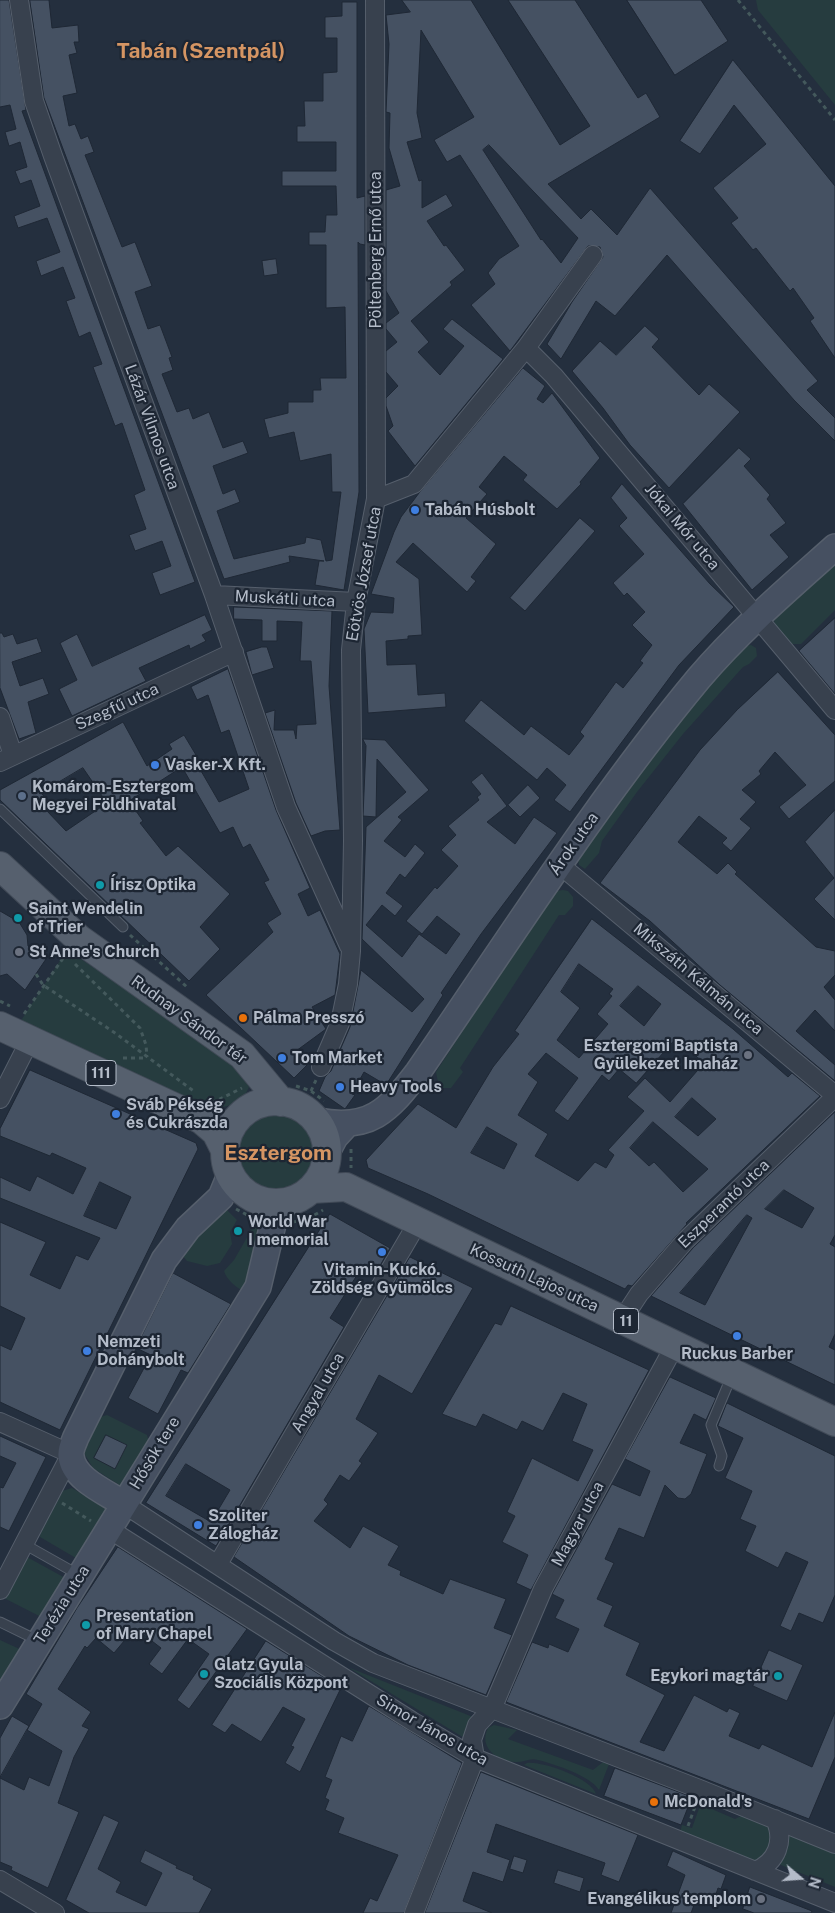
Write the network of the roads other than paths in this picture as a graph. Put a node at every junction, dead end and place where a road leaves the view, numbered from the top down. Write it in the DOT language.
graph roads {
  1 [pos="19,0"];
  2 [pos="375,0"];
  3 [pos="593,255"];
  4 [pos="526,348"];
  5 [pos="376,499"];
  6 [pos="835,547"];
  7 [pos="214,595"];
  8 [pos="356,602"];
  9 [pos="757,616"];
  10 [pos="234,652"];
  11 [pos="835,710"];
  12 [pos="0,717"];
  13 [pos="6,758"];
  14 [pos="0,810"];
  15 [pos="305,850"];
  16 [pos="560,865"];
  17 [pos="0,866"];
  18 [pos="123,928"];
  19 [pos="351,951"];
  20 [pos="20,1025"];
  21 [pos="321,1067"];
  22 [pos="262,1079"];
  23 [pos="835,1096"];
  24 [pos="0,1099"];
  25 [pos="281,1102"];
  26 [pos="206,1107"];
  27 [pos="249,1110"];
  28 [pos="318,1122"];
  29 [pos="347,1124"];
  30 [pos="326,1158"];
  31 [pos="226,1174"];
  32 [pos="346,1187"];
  33 [pos="311,1189"];
  34 [pos="276,1215"];
  35 [pos="418,1222"];
  36 [pos="622,1320"];
  37 [pos="675,1345"];
  38 [pos="733,1373"];
  39 [pos="0,1422"];
  40 [pos="835,1422"];
  41 [pos="70,1454"];
  42 [pos="719,1466"];
  43 [pos="124,1504"];
  44 [pos="110,1529"];
  45 [pos="24,1544"];
  46 [pos="218,1564"];
  47 [pos="79,1576"];
  48 [pos="0,1590"];
  49 [pos="0,1622"];
  50 [pos="39,1641"];
  51 [pos="0,1706"];
  52 [pos="492,1709"];
  53 [pos="475,1758"];
  54 [pos="775,1819"];
  55 [pos="835,1844"];
  56 [pos="755,1872"];
  57 [pos="0,1880"];
  58 [pos="835,1903"];
  59 [pos="55,1913"];
  60 [pos="414,1913"];
  1 -- 7 [label="street, Lázár Vilmos utca"];
  2 -- 5 [label="street, Pöltenberg Ernő utca"];
  3 -- 4 [label="street, Eötvös József utca"];
  4 -- 5 [label="street, Eötvös József utca"];
  4 -- 9 [label="street, Jókai Mór utca"];
  5 -- 8 [label="street, Eötvös József utca"];
  6 -- 9 [label="main road, Árok utca"];
  7 -- 8 [label="street, Muskátli utca"];
  7 -- 10 [label="street, Lázár Vilmos utca"];
  8 -- 19 [label="street, Eötvös József utca"];
  9 -- 11 [label="street, Jókai Mór utca"];
  9 -- 16 [label="main road, Árok utca"];
  10 -- 13 [label="street, Szegfű utca"];
  10 -- 15 [label="street, Lázár Vilmos utca"];
  12 -- 13 [label="street"];
  14 -- 18 [label="lane"];
  15 -- 19 [label="street, Eötvös József utca"];
  16 -- 23 [label="street, Mikszáth Kálmán utca"];
  16 -- 29 [label="main road, Árok utca"];
  17 -- 22 [label="main road, Rudnay Sándor tér"];
  19 -- 21 [label="street, Eötvös József utca"];
  20 -- 24 [label="street"];
  20 -- 26 [label="main road, 111"];
  22 -- 25 [label="main road, Rudnay Sándor tér"];
  22 -- 27 [label="main road, Rudnay Sándor tér"];
  23 -- 36 [label="street, Eszperantó utca"];
  25 -- 27 [label="main road"];
  25 -- 28 [label="main road"];
  26 -- 27 [label="main road"];
  26 -- 31 [label="main road, 111"];
  27 -- 31 [label="main road"];
  28 -- 29 [label="main road, Árok utca"];
  28 -- 30 [label="main road, 11"];
  29 -- 30 [label="main road"];
  30 -- 32 [label="main road, 11"];
  30 -- 33 [label="main road"];
  31 -- 34 [label="main road"];
  31 -- 41 [label="main road"];
  32 -- 33 [label="main road, Kossuth Lajos utca / 11"];
  32 -- 35 [label="main road, Kossuth Lajos utca / 11"];
  33 -- 34 [label="main road, 11"];
  34 -- 43 [label="main road, Hősök tere"];
  35 -- 36 [label="main road, Kossuth Lajos utca / 11"];
  35 -- 46 [label="street, Angyal utca"];
  36 -- 37 [label="main road, Kossuth Lajos utca / 11"];
  37 -- 38 [label="main road, Kossuth Lajos utca / 11"];
  37 -- 52 [label="street, Magyar utca"];
  38 -- 40 [label="main road, Kossuth Lajos utca / 11"];
  38 -- 42 [label="lane"];
  39 -- 41 [label="street"];
  41 -- 43 [label="main road, Hősök tere"];
  41 -- 45 [label="street"];
  43 -- 44 [label="main road, Terézia utca"];
  43 -- 46 [label="street, Simor János utca"];
  44 -- 47 [label="main road, Terézia utca"];
  44 -- 53 [label="street, Simor János utca"];
  45 -- 47 [label="lane"];
  45 -- 48 [label="street"];
  46 -- 52 [label="street, Simor János utca"];
  47 -- 50 [label="main road, Terézia utca"];
  49 -- 50 [label="lane"];
  50 -- 51 [label="main road, Terézia utca"];
  52 -- 53 [label="street, Magyar utca"];
  52 -- 54 [label="street, Simor János utca"];
  53 -- 56 [label="street, Simor János utca"];
  53 -- 60 [label="street"];
  54 -- 55 [label="street, Simor János utca"];
  54 -- 56 [label="street"];
  56 -- 58 [label="street, Simor János utca"];
  57 -- 59 [label="street"];
}
